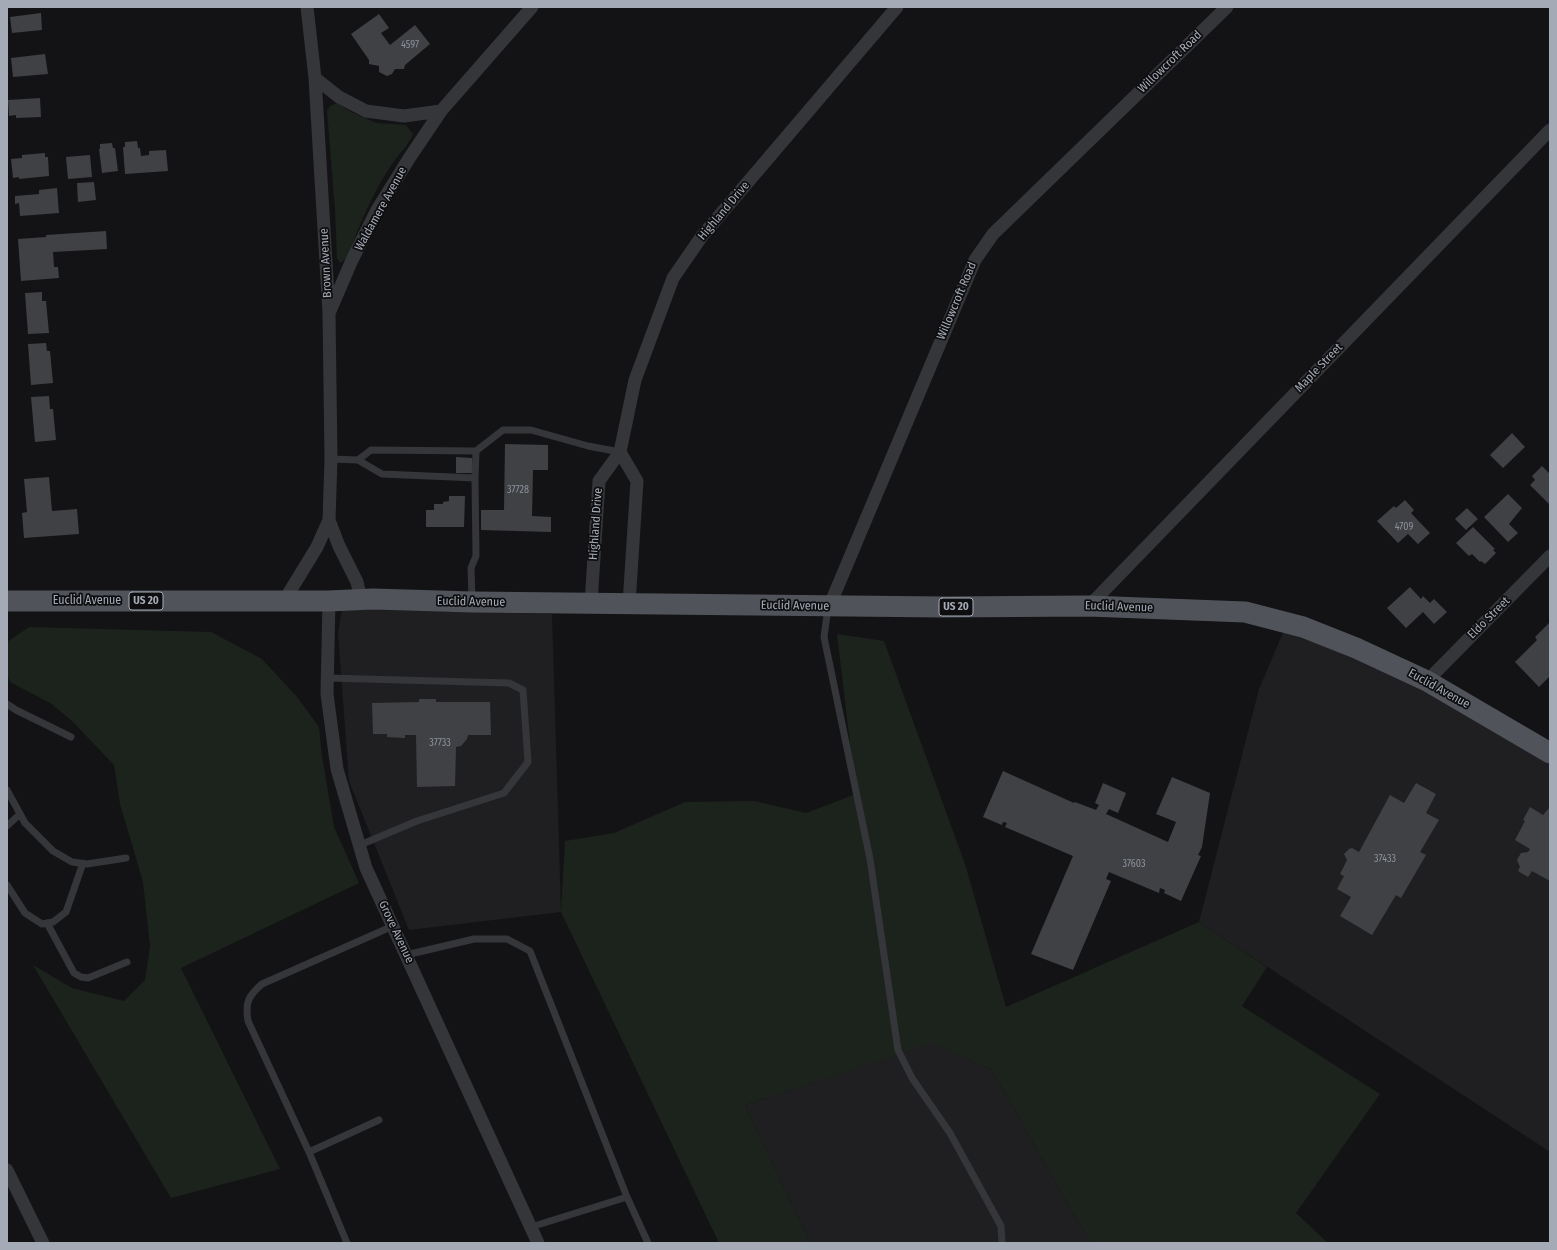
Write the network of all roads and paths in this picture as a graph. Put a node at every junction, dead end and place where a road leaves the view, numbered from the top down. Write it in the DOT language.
graph roads {
  1 [pos="307,7"];
  2 [pos="532,7"];
  3 [pos="897,7"];
  4 [pos="1227,7"];
  5 [pos="315,78"];
  6 [pos="441,111"];
  7 [pos="1550,130"];
  8 [pos="329,313"];
  9 [pos="476,451"];
  10 [pos="620,452"];
  11 [pos="331,459"];
  12 [pos="358,460"];
  13 [pos="475,478"];
  14 [pos="329,520"];
  15 [pos="1550,556"];
  16 [pos="361,600"];
  17 [pos="7,601"];
  18 [pos="284,601"];
  19 [pos="329,601"];
  20 [pos="472,602"];
  21 [pos="591,603"];
  22 [pos="629,604"];
  23 [pos="828,606"];
  24 [pos="1089,606"];
  25 [pos="328,678"];
  26 [pos="1427,681"];
  27 [pos="7,704"];
  28 [pos="71,736"];
  29 [pos="1550,753"];
  30 [pos="7,790"];
  31 [pos="20,814"];
  32 [pos="7,826"];
  33 [pos="360,845"];
  34 [pos="126,858"];
  35 [pos="83,863"];
  36 [pos="7,885"];
  37 [pos="47,923"];
  38 [pos="393,926"];
  39 [pos="406,955"];
  40 [pos="128,962"];
  41 [pos="379,1120"];
  42 [pos="309,1152"];
  43 [pos="7,1170"];
  44 [pos="627,1198"];
  45 [pos="530,1227"];
  46 [pos="43,1243"];
  47 [pos="347,1243"];
  48 [pos="538,1243"];
  49 [pos="648,1243"];
  50 [pos="1002,1243"];
  1 -- 5 [label="street, Brown Avenue"];
  2 -- 6 [label="street, Waldamere Avenue"];
  3 -- 10 [label="street, Highland Drive"];
  4 -- 23 [label="street, Willowcroft Road"];
  5 -- 6 [label="street"];
  5 -- 8 [label="street, Brown Avenue"];
  6 -- 8 [label="street, Waldamere Avenue"];
  7 -- 24 [label="street, Maple Street"];
  8 -- 11 [label="street, Brown Avenue"];
  9 -- 10 [label="lane"];
  9 -- 12 [label="lane"];
  9 -- 13 [label="lane"];
  10 -- 21 [label="street, Highland Drive"];
  10 -- 22 [label="street"];
  11 -- 12 [label="lane"];
  11 -- 14 [label="street, Brown Avenue"];
  12 -- 13 [label="lane"];
  13 -- 20 [label="lane"];
  14 -- 16 [label="street, Brown Avenue"];
  14 -- 18 [label="street, Brown Avenue"];
  15 -- 26 [label="street, Eldo Street"];
  16 -- 19 [label="main road, Euclid Avenue / US 20"];
  16 -- 20 [label="main road, Euclid Avenue / US 20"];
  17 -- 18 [label="main road, Euclid Avenue / US 20"];
  18 -- 19 [label="main road, Euclid Avenue / US 20"];
  19 -- 25 [label="street, Grove Avenue"];
  20 -- 21 [label="main road, Euclid Avenue / US 20"];
  21 -- 22 [label="main road, Euclid Avenue / US 20"];
  22 -- 23 [label="main road, Euclid Avenue / US 20"];
  23 -- 24 [label="main road, Euclid Avenue / US 20"];
  23 -- 50 [label="lane"];
  24 -- 26 [label="main road, Euclid Avenue / US 20"];
  25 -- 33 [label="street, Grove Avenue"];
  25 -- 33 [label="lane"];
  26 -- 29 [label="main road, Euclid Avenue / US 20"];
  27 -- 28 [label="lane"];
  30 -- 31 [label="lane"];
  31 -- 32 [label="lane"];
  31 -- 35 [label="lane"];
  33 -- 38 [label="street, Grove Avenue"];
  34 -- 35 [label="lane"];
  35 -- 37 [label="lane"];
  36 -- 37 [label="lane"];
  37 -- 40 [label="lane"];
  38 -- 39 [label="street, Grove Avenue"];
  38 -- 42 [label="lane"];
  39 -- 44 [label="lane"];
  39 -- 45 [label="street, Grove Avenue"];
  41 -- 42 [label="lane"];
  42 -- 47 [label="lane"];
  43 -- 46 [label="street"];
  44 -- 45 [label="lane"];
  44 -- 49 [label="lane"];
  45 -- 48 [label="street, Grove Avenue"];
}
